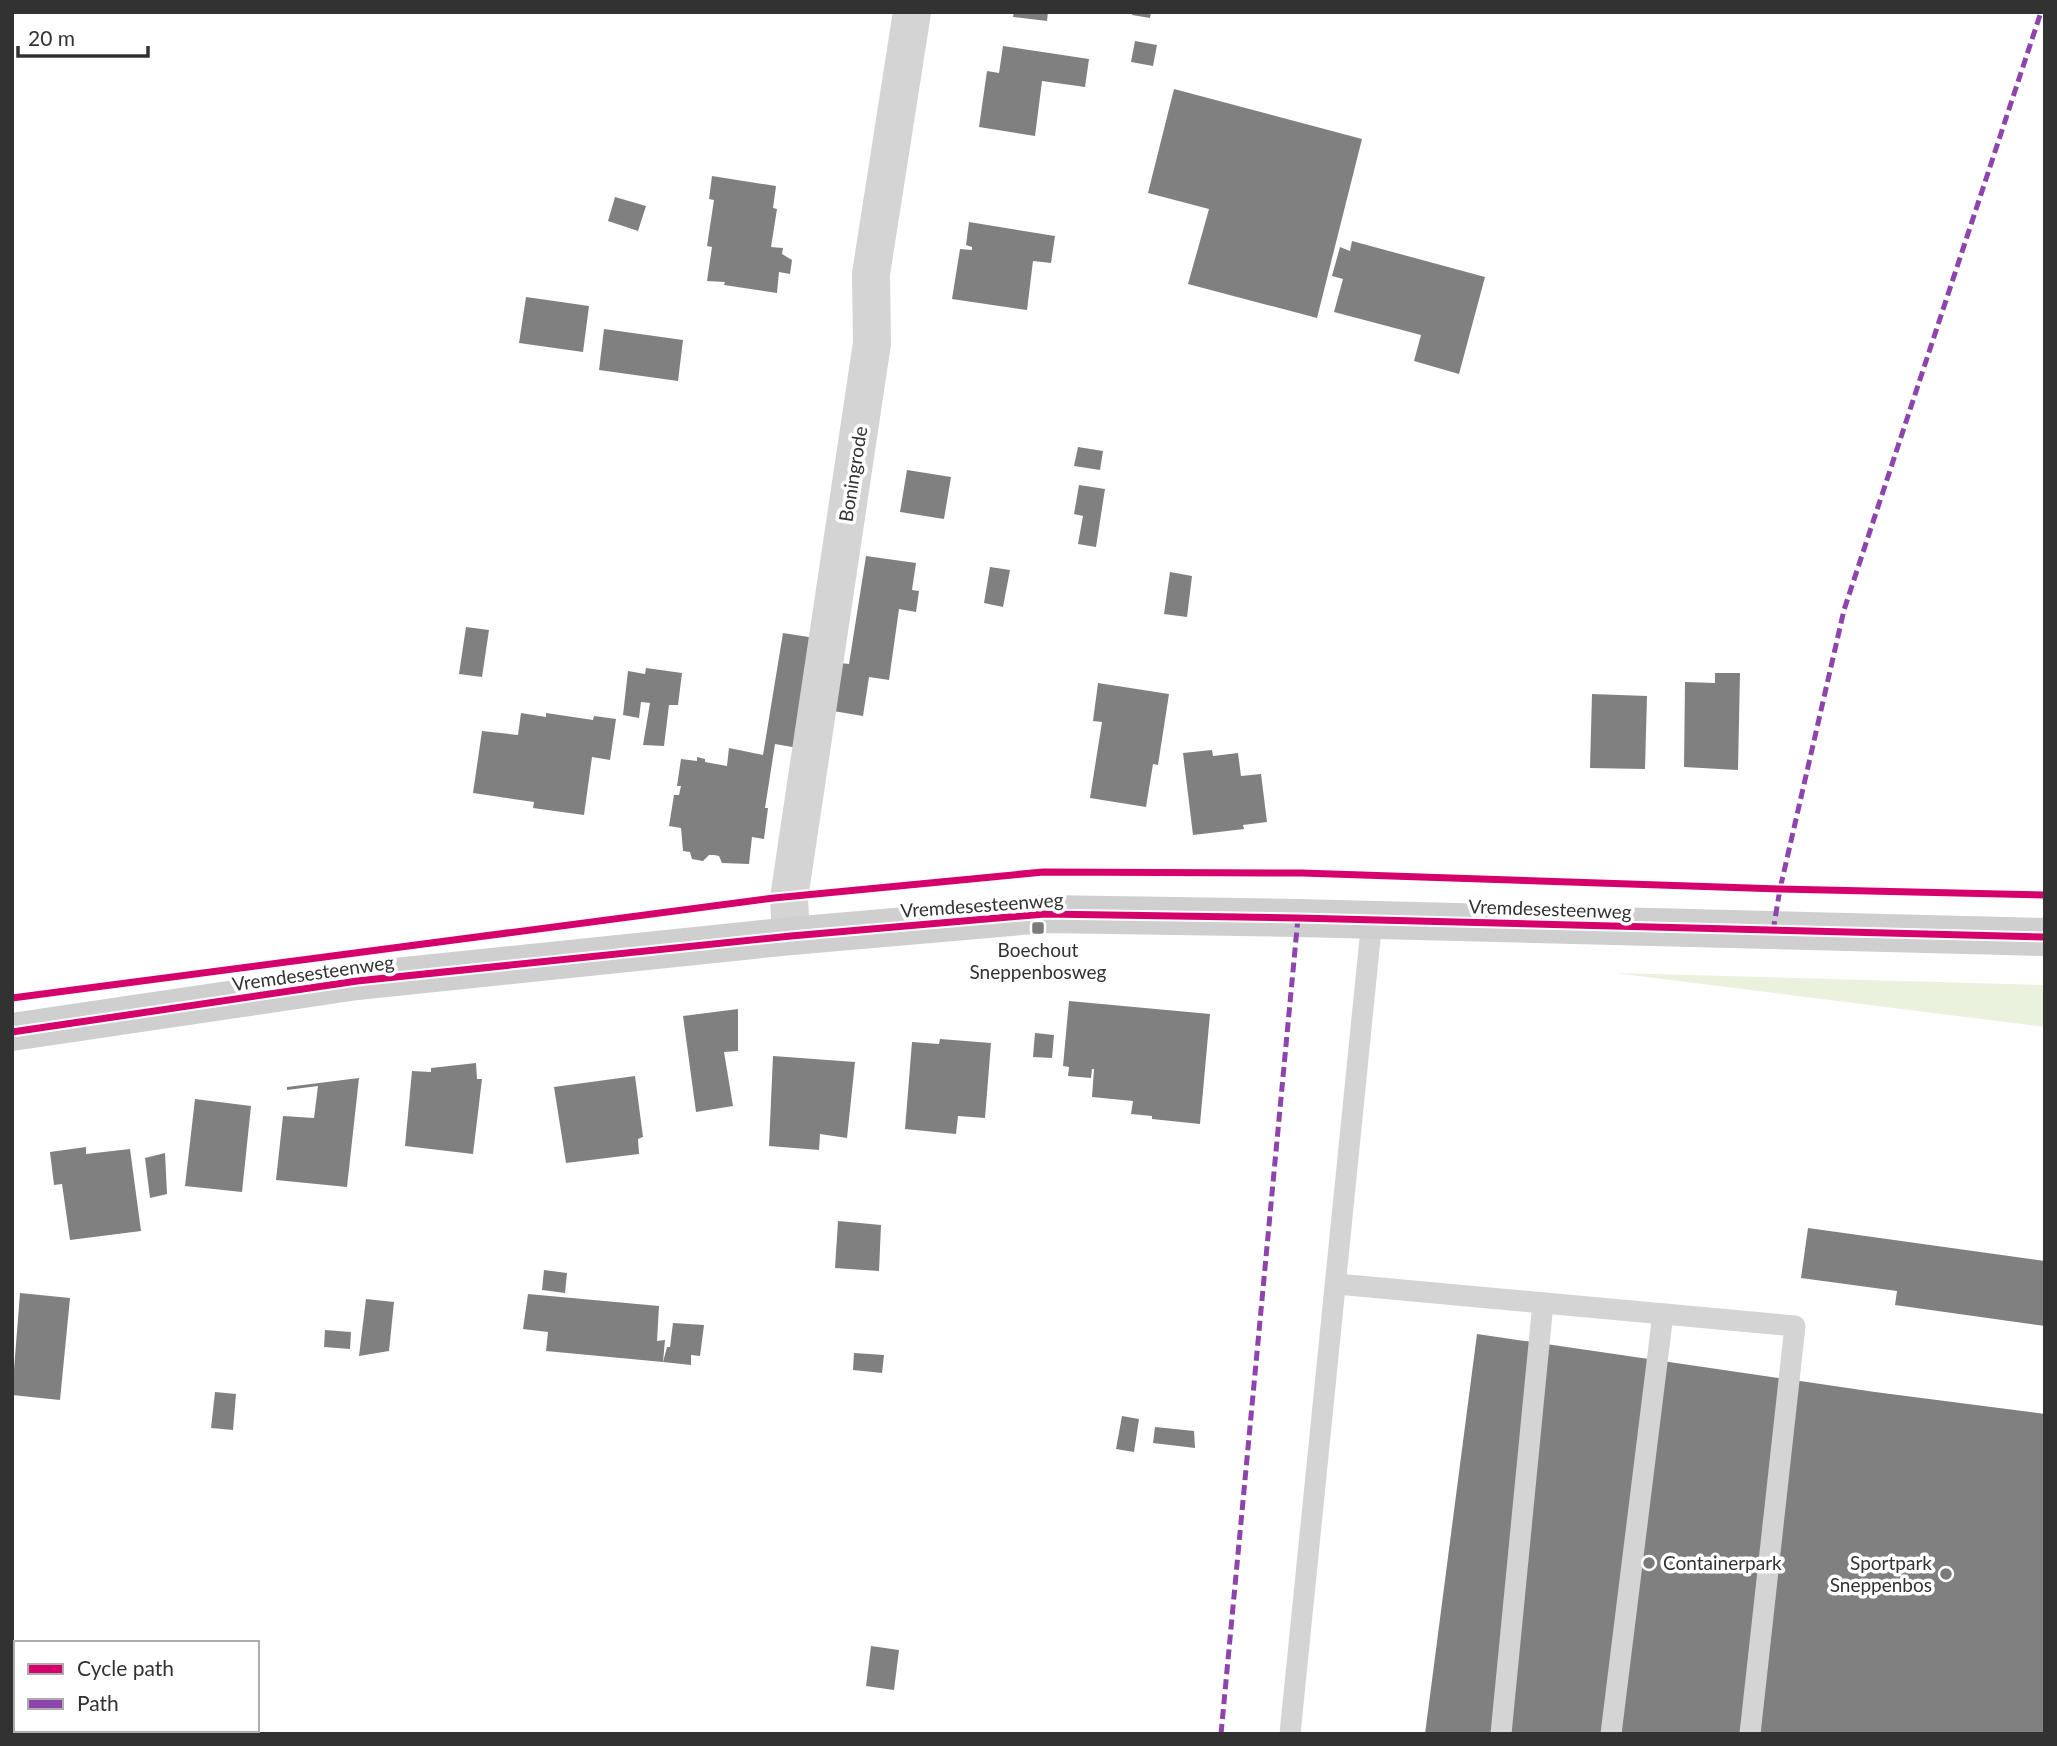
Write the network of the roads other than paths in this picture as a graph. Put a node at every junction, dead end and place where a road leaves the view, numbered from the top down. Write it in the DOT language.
graph roads {
  1 [pos="912,12"];
  2 [pos="1372,919"];
  3 [pos="791,936"];
  4 [pos="2045,937"];
  5 [pos="12,1032"];
  6 [pos="1337,1284"];
  7 [pos="1543,1303"];
  8 [pos="1662,1314"];
  9 [pos="1290,1734"];
  10 [pos="1501,1734"];
  11 [pos="1611,1734"];
  12 [pos="1750,1734"];
  1 -- 3 [label="street, Boningrode"];
  2 -- 3 [label="street, Vremdesesteenweg"];
  2 -- 4 [label="street, Vremdesesteenweg"];
  2 -- 6 [label="lane"];
  3 -- 5 [label="street, Vremdesesteenweg"];
  6 -- 7 [label="lane"];
  6 -- 9 [label="lane"];
  7 -- 8 [label="lane"];
  7 -- 10 [label="lane"];
  8 -- 11 [label="lane"];
  8 -- 12 [label="lane"];
}
